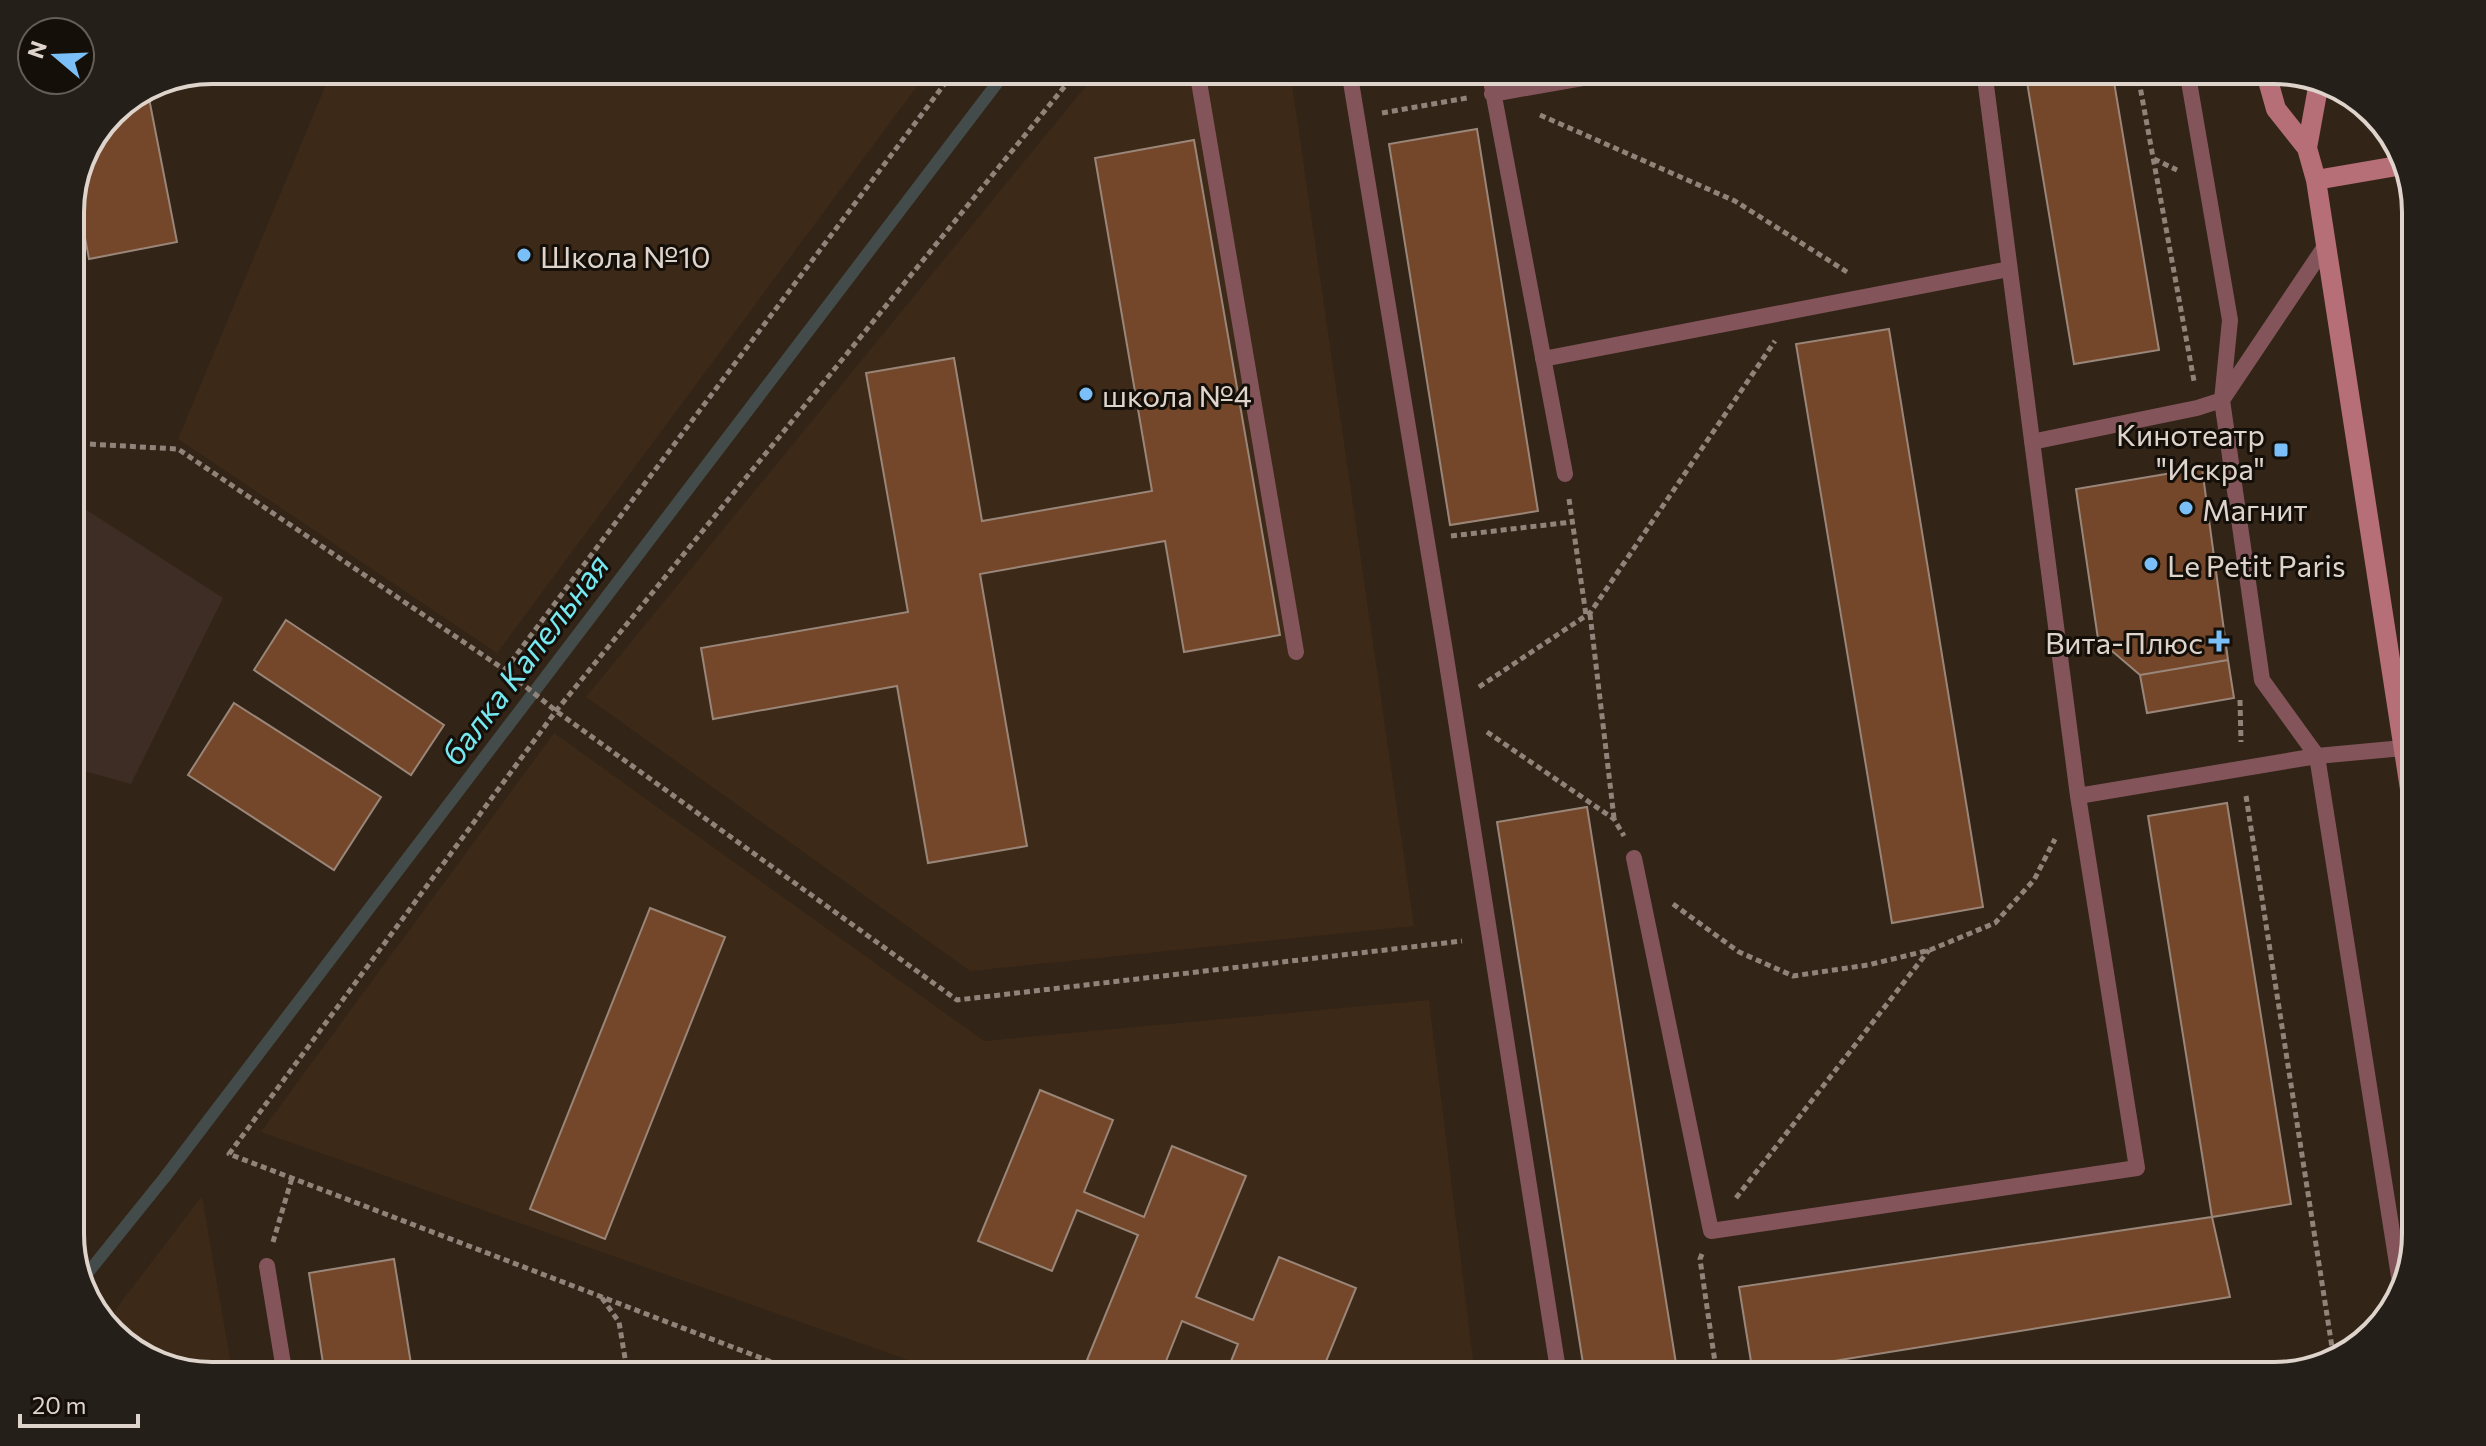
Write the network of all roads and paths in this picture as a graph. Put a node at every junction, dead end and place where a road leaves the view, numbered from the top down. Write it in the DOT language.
graph roads {
  1 [pos="944,84"];
  2 [pos="1067,84"];
  3 [pos="1199,84"];
  4 [pos="1351,84"];
  5 [pos="1491,84"];
  6 [pos="1549,84"];
  7 [pos="1986,84"];
  8 [pos="2140,84"];
  9 [pos="2189,84"];
  10 [pos="2269,84"];
  11 [pos="2317,92"];
  12 [pos="1492,94"];
  13 [pos="1357,117"];
  14 [pos="2307,148"];
  15 [pos="2153,158"];
  16 [pos="2393,167"];
  17 [pos="2180,180"];
  18 [pos="2316,180"];
  19 [pos="2326,245"];
  20 [pos="2009,269"];
  21 [pos="1881,293"];
  22 [pos="1796,310"];
  23 [pos="1543,359"];
  24 [pos="2222,400"];
  25 [pos="2197,408"];
  26 [pos="2032,442"];
  27 [pos="84,444"];
  28 [pos="1565,474"];
  29 [pos="1572,522"];
  30 [pos="1426,538"];
  31 [pos="1588,615"];
  32 [pos="1296,652"];
  33 [pos="505,670"];
  34 [pos="2240,698"];
  35 [pos="1454,710"];
  36 [pos="556,711"];
  37 [pos="2402,741"];
  38 [pos="2402,748"];
  39 [pos="2317,756"];
  40 [pos="2242,768"];
  41 [pos="2078,796"];
  42 [pos="1614,819"];
  43 [pos="1634,858"];
  44 [pos="1672,903"];
  45 [pos="1490,938"];
  46 [pos="1930,950"];
  47 [pos="292,1178"];
  48 [pos="1711,1231"];
  49 [pos="267,1266"];
  50 [pos="2398,1268"];
  51 [pos="602,1297"];
  52 [pos="2332,1348"];
  53 [pos="283,1362"];
  54 [pos="626,1362"];
  55 [pos="771,1362"];
  56 [pos="1557,1362"];
  57 [pos="1715,1362"];
  1 -- 33 [label="path"];
  2 -- 36 [label="path"];
  3 -- 32 [label="lane"];
  4 -- 13 [label="lane"];
  5 -- 12 [label="lane"];
  6 -- 12 [label="lane"];
  7 -- 20 [label="lane"];
  8 -- 15 [label="path"];
  9 -- 24 [label="lane"];
  10 -- 14 [label="main road"];
  11 -- 14 [label="main road"];
  12 -- 13 [label="path"];
  12 -- 21 [label="path"];
  12 -- 23 [label="lane"];
  13 -- 30 [label="lane"];
  14 -- 18 [label="main road"];
  15 -- 17 [label="path"];
  15 -- 25 [label="path"];
  16 -- 18 [label="main road"];
  18 -- 19 [label="main road"];
  19 -- 24 [label="lane"];
  19 -- 37 [label="main road"];
  20 -- 21 [label="lane"];
  20 -- 26 [label="lane"];
  21 -- 22 [label="lane"];
  22 -- 23 [label="lane"];
  22 -- 31 [label="path"];
  23 -- 28 [label="lane"];
  24 -- 25 [label="lane"];
  24 -- 39 [label="lane"];
  25 -- 26 [label="lane"];
  26 -- 41 [label="lane"];
  27 -- 33 [label="path"];
  28 -- 29 [label="path"];
  29 -- 30 [label="path"];
  29 -- 31 [label="path"];
  30 -- 35 [label="lane"];
  31 -- 35 [label="path"];
  31 -- 42 [label="path"];
  33 -- 36 [label="path"];
  34 -- 40 [label="path"];
  35 -- 42 [label="path"];
  35 -- 45 [label="lane"];
  36 -- 45 [label="path"];
  36 -- 47 [label="path"];
  38 -- 39 [label="lane"];
  39 -- 40 [label="lane"];
  39 -- 50 [label="lane"];
  40 -- 41 [label="lane"];
  40 -- 52 [label="path"];
  41 -- 46 [label="path"];
  41 -- 48 [label="lane"];
  42 -- 43 [label="path"];
  43 -- 48 [label="lane"];
  44 -- 46 [label="path"];
  45 -- 56 [label="lane"];
  46 -- 48 [label="path"];
  47 -- 49 [label="path"];
  47 -- 51 [label="path"];
  48 -- 57 [label="path"];
  49 -- 53 [label="lane"];
  51 -- 54 [label="path"];
  51 -- 55 [label="path"];
}
